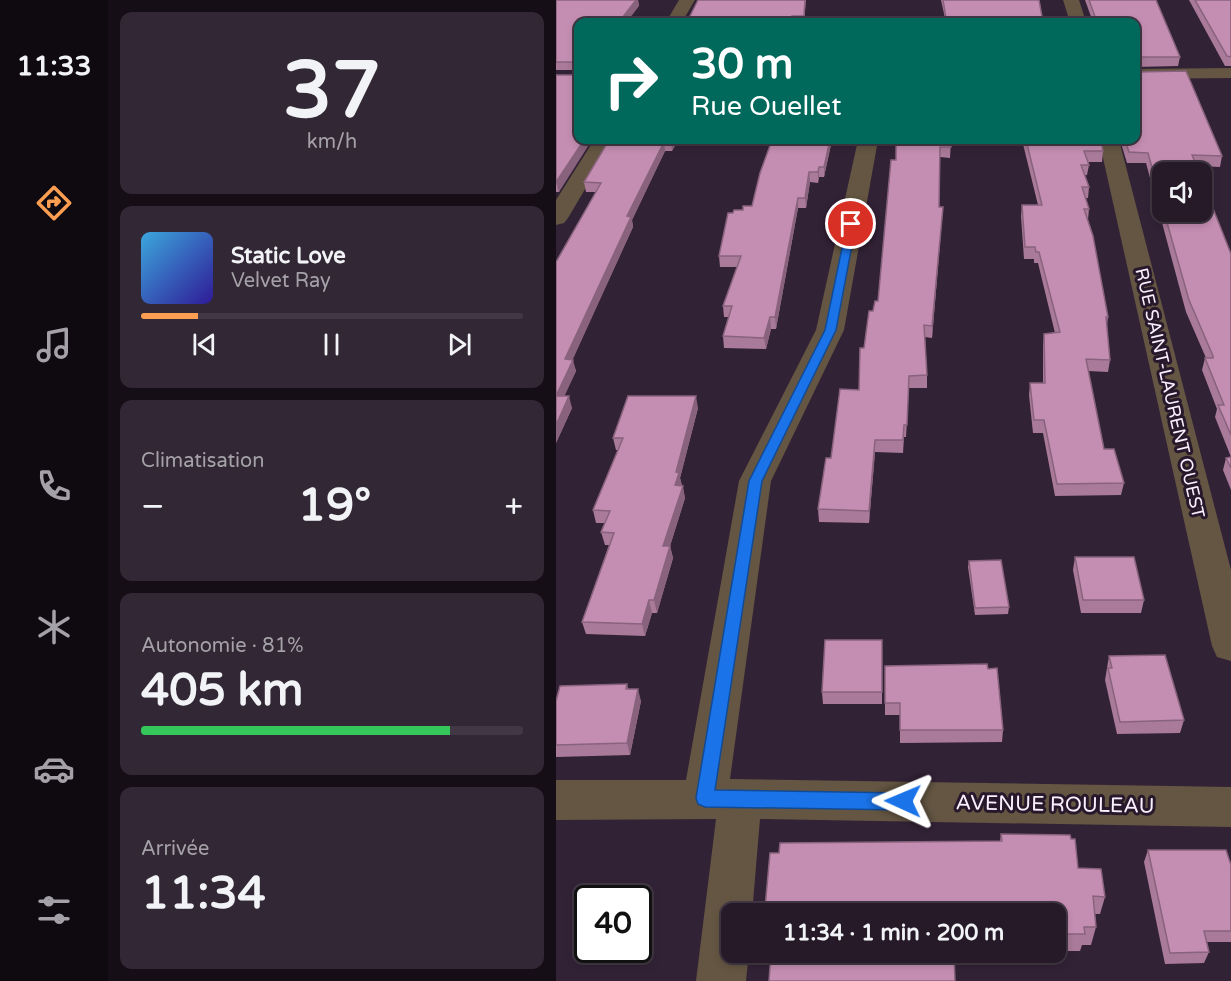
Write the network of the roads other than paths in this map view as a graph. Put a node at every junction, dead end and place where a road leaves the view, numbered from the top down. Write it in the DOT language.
graph roads {
  1 [pos="687,0"];
  2 [pos="1071,0"];
  3 [pos="676,18"];
  4 [pos="1077,18"];
  5 [pos="1231,73"];
  6 [pos="1140,74"];
  7 [pos="602,144"];
  8 [pos="867,144"];
  9 [pos="1110,144"];
  10 [pos="556,218"];
  11 [pos="1231,646"];
  12 [pos="722,799"];
  13 [pos="556,800"];
  14 [pos="1231,807"];
  15 [pos="721,981"];
  1 -- 3 [label="street"];
  2 -- 4 [label="street"];
  5 -- 6 [label="street"];
  7 -- 10 [label="street"];
  8 -- 12 [label="street"];
  9 -- 11 [label="street, RUE SAINT-LAURENT OUEST"];
  12 -- 13 [label="street, AVENUE ROULEAU"];
  12 -- 14 [label="street, AVENUE ROULEAU"];
  12 -- 15 [label="street"];
}
